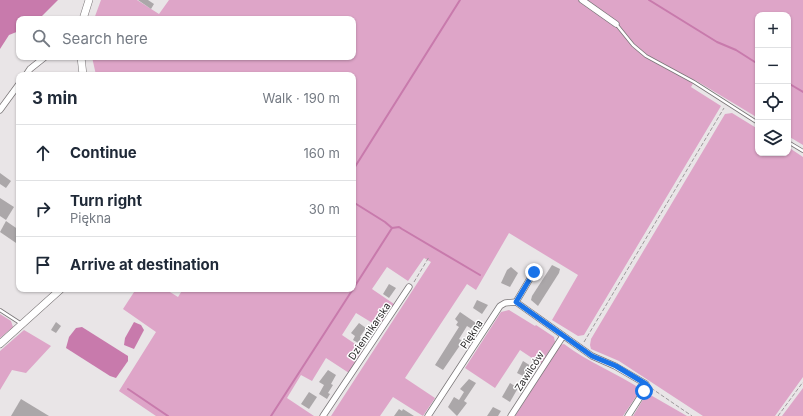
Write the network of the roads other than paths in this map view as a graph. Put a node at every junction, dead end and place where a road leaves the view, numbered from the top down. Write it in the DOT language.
graph roads {
  1 [pos="89,0"];
  2 [pos="582,0"];
  3 [pos="84,16"];
  4 [pos="616,24"];
  5 [pos="41,60"];
  6 [pos="81,60"];
  7 [pos="28,72"];
  8 [pos="83,72"];
  9 [pos="16,88"];
  10 [pos="0,110"];
  11 [pos="755,121"];
  12 [pos="791,144"];
  13 [pos="803,151"];
  14 [pos="534,272"];
  15 [pos="408,287"];
  16 [pos="57,292"];
  17 [pos="516,302"];
  18 [pos="0,310"];
  19 [pos="20,323"];
  20 [pos="563,336"];
  21 [pos="0,344"];
  22 [pos="323,416"];
  23 [pos="428,416"];
  24 [pos="511,416"];
  25 [pos="628,416"];
  1 -- 3 [label="street"];
  2 -- 4 [label="street"];
  4 -- 11 [label="lane"];
  5 -- 7 [label="street"];
  6 -- 8 [label="street"];
  9 -- 10 [label="street"];
  12 -- 13 [label="lane"];
  14 -- 17 [label="street"];
  15 -- 22 [label="street, Dziennikarska"];
  16 -- 19 [label="street"];
  17 -- 20 [label="street"];
  17 -- 23 [label="street, Piękna"];
  18 -- 19 [label="lane"];
  19 -- 21 [label="street"];
  20 -- 24 [label="street, Zawilców"];
  20 -- 25 [label="street"];
}
